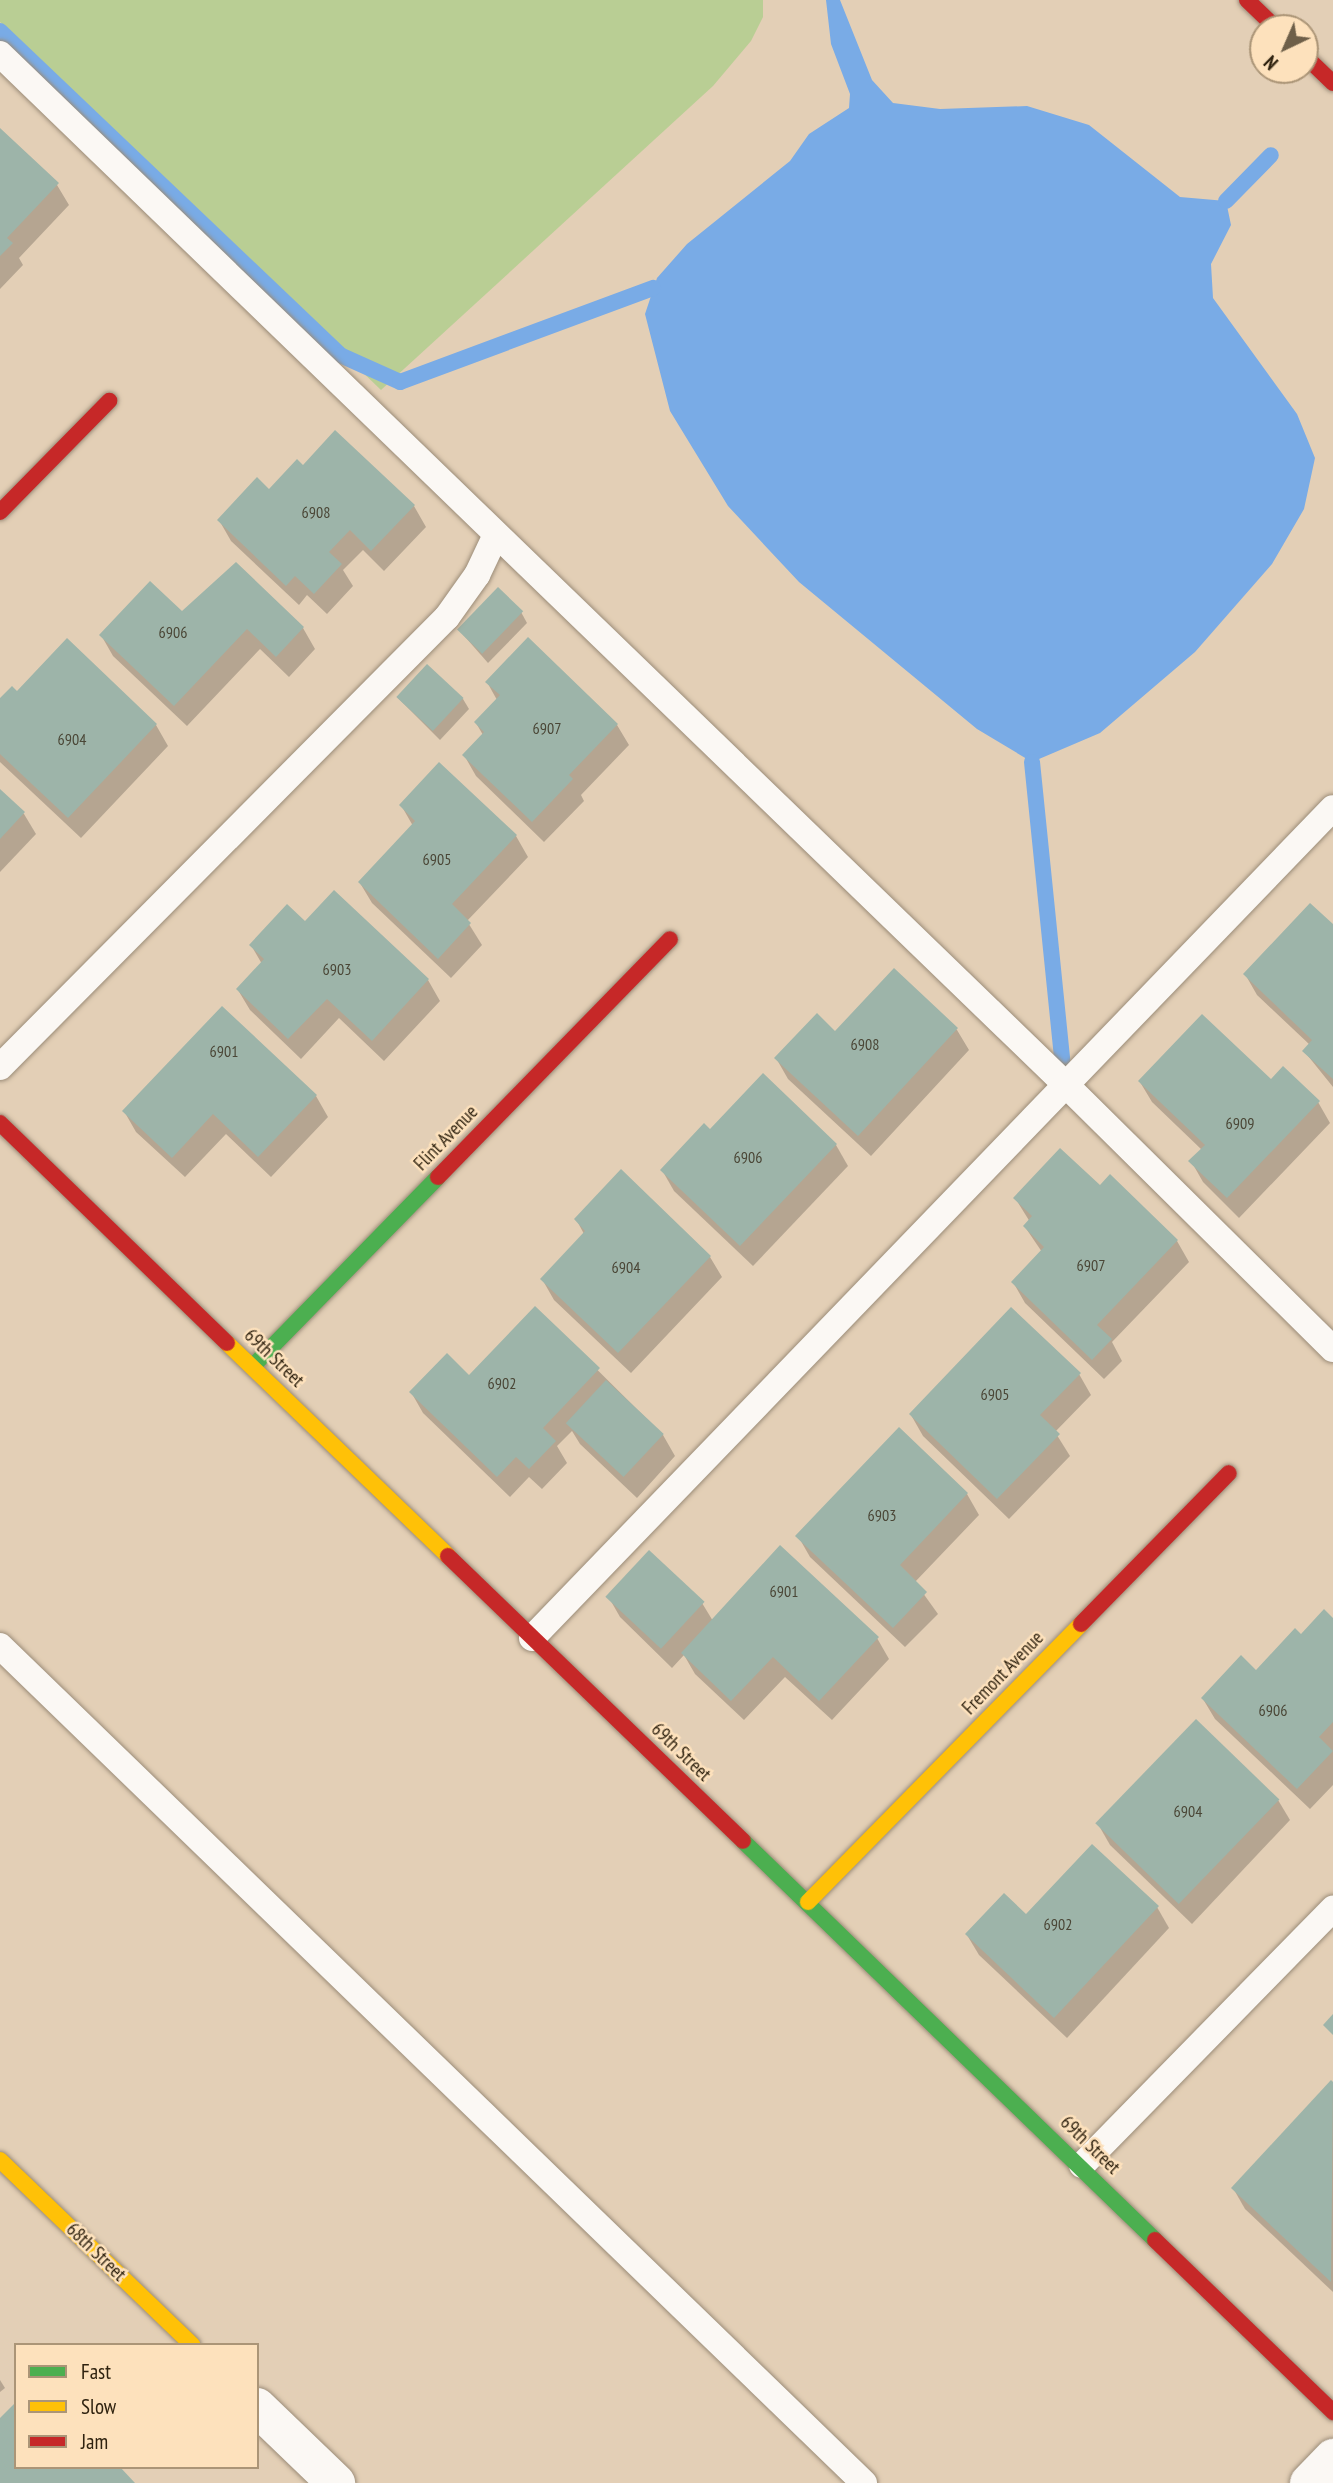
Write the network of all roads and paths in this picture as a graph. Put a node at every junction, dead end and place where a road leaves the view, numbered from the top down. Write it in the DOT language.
graph roads {
  1 [pos="1247,0"];
  2 [pos="1262,14"];
  3 [pos="0,54"];
  4 [pos="1319,70"];
  5 [pos="1333,83"];
  6 [pos="109,401"];
  7 [pos="0,512"];
  8 [pos="495,537"];
  9 [pos="1333,808"];
  10 [pos="670,939"];
  11 [pos="0,1067"];
  12 [pos="1067,1086"];
  13 [pos="0,1123"];
  14 [pos="1333,1349"];
  15 [pos="253,1366"];
  16 [pos="1229,1473"];
  17 [pos="532,1638"];
  18 [pos="0,1646"];
  19 [pos="808,1902"];
  20 [pos="1333,1909"];
  21 [pos="0,2160"];
  22 [pos="1082,2165"];
  23 [pos="190,2343"];
  24 [pos="259,2409"];
  25 [pos="1333,2412"];
  26 [pos="1333,2458"];
  27 [pos="336,2483"];
  28 [pos="864,2483"];
  29 [pos="1309,2483"];
  1 -- 2 [label="street"];
  3 -- 8 [label="lane"];
  4 -- 5 [label="street"];
  6 -- 7 [label="street"];
  8 -- 11 [label="lane"];
  8 -- 12 [label="lane"];
  9 -- 12 [label="lane"];
  10 -- 15 [label="street, Flint Avenue"];
  12 -- 14 [label="lane"];
  12 -- 17 [label="lane"];
  13 -- 15 [label="street, 69th Street"];
  15 -- 17 [label="street, 69th Street"];
  16 -- 19 [label="street, Fremont Avenue"];
  17 -- 19 [label="street, 69th Street"];
  18 -- 28 [label="lane"];
  19 -- 22 [label="street, 69th Street"];
  20 -- 22 [label="lane"];
  21 -- 23 [label="street, 68th Street"];
  22 -- 25 [label="street, 69th Street"];
  24 -- 27 [label="street"];
  26 -- 29 [label="street"];
}
